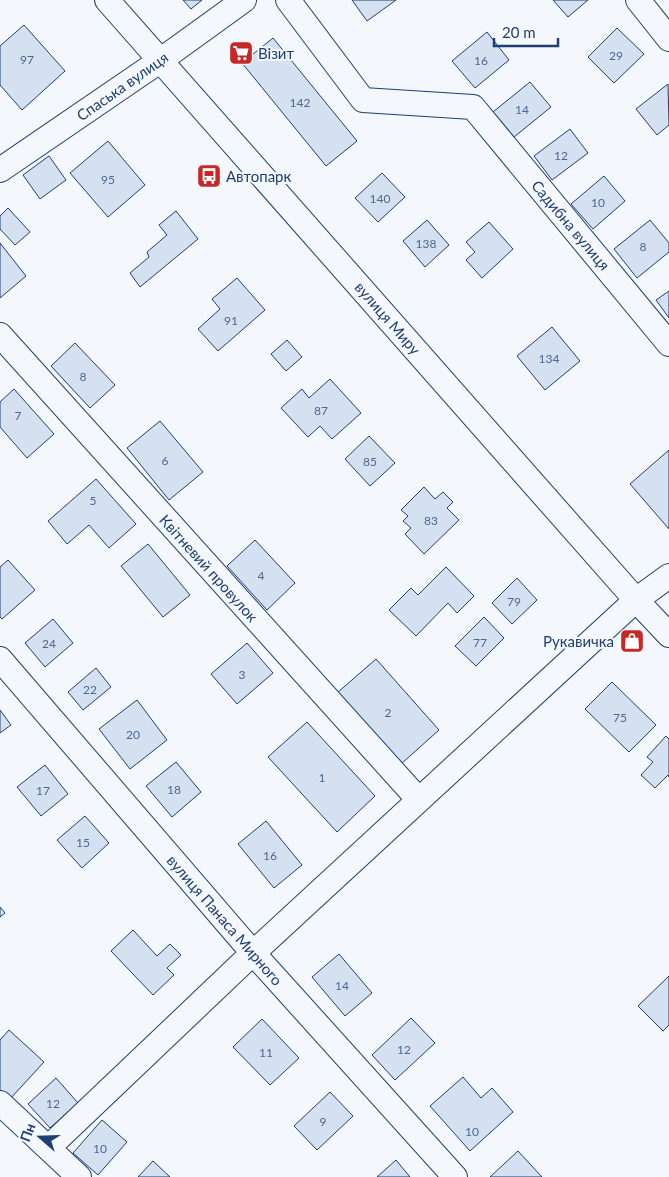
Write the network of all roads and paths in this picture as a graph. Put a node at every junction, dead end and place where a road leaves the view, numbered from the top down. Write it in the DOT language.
graph roads {
  1 [pos="107,0"];
  2 [pos="244,0"];
  3 [pos="288,0"];
  4 [pos="638,0"];
  5 [pos="669,39"];
  6 [pos="161,60"];
  7 [pos="0,170"];
  8 [pos="0,335"];
  9 [pos="669,344"];
  10 [pos="669,576"];
  11 [pos="636,600"];
  12 [pos="669,635"];
  13 [pos="3,667"];
  14 [pos="419,800"];
  15 [pos="253,953"];
  16 [pos="0,1103"];
  17 [pos="48,1148"];
  18 [pos="79,1177"];
  19 [pos="455,1177"];
  1 -- 6 [label="street, вулиця Миру"];
  2 -- 6 [label="street, Спаська вулиця"];
  3 -- 9 [label="street, Садибна вулиця"];
  4 -- 5 [label="street"];
  6 -- 7 [label="street, Спаська вулиця"];
  6 -- 11 [label="street, вулиця Миру"];
  8 -- 14 [label="street, Квітневий провулок"];
  10 -- 11 [label="street"];
  11 -- 12 [label="street, вулиця Миру"];
  11 -- 14 [label="street"];
  13 -- 15 [label="street, вулиця Панаса Мирного"];
  14 -- 15 [label="street"];
  15 -- 17 [label="street"];
  15 -- 19 [label="street, вулиця Панаса Мирного"];
  16 -- 17 [label="street"];
  17 -- 18 [label="street"];
}
